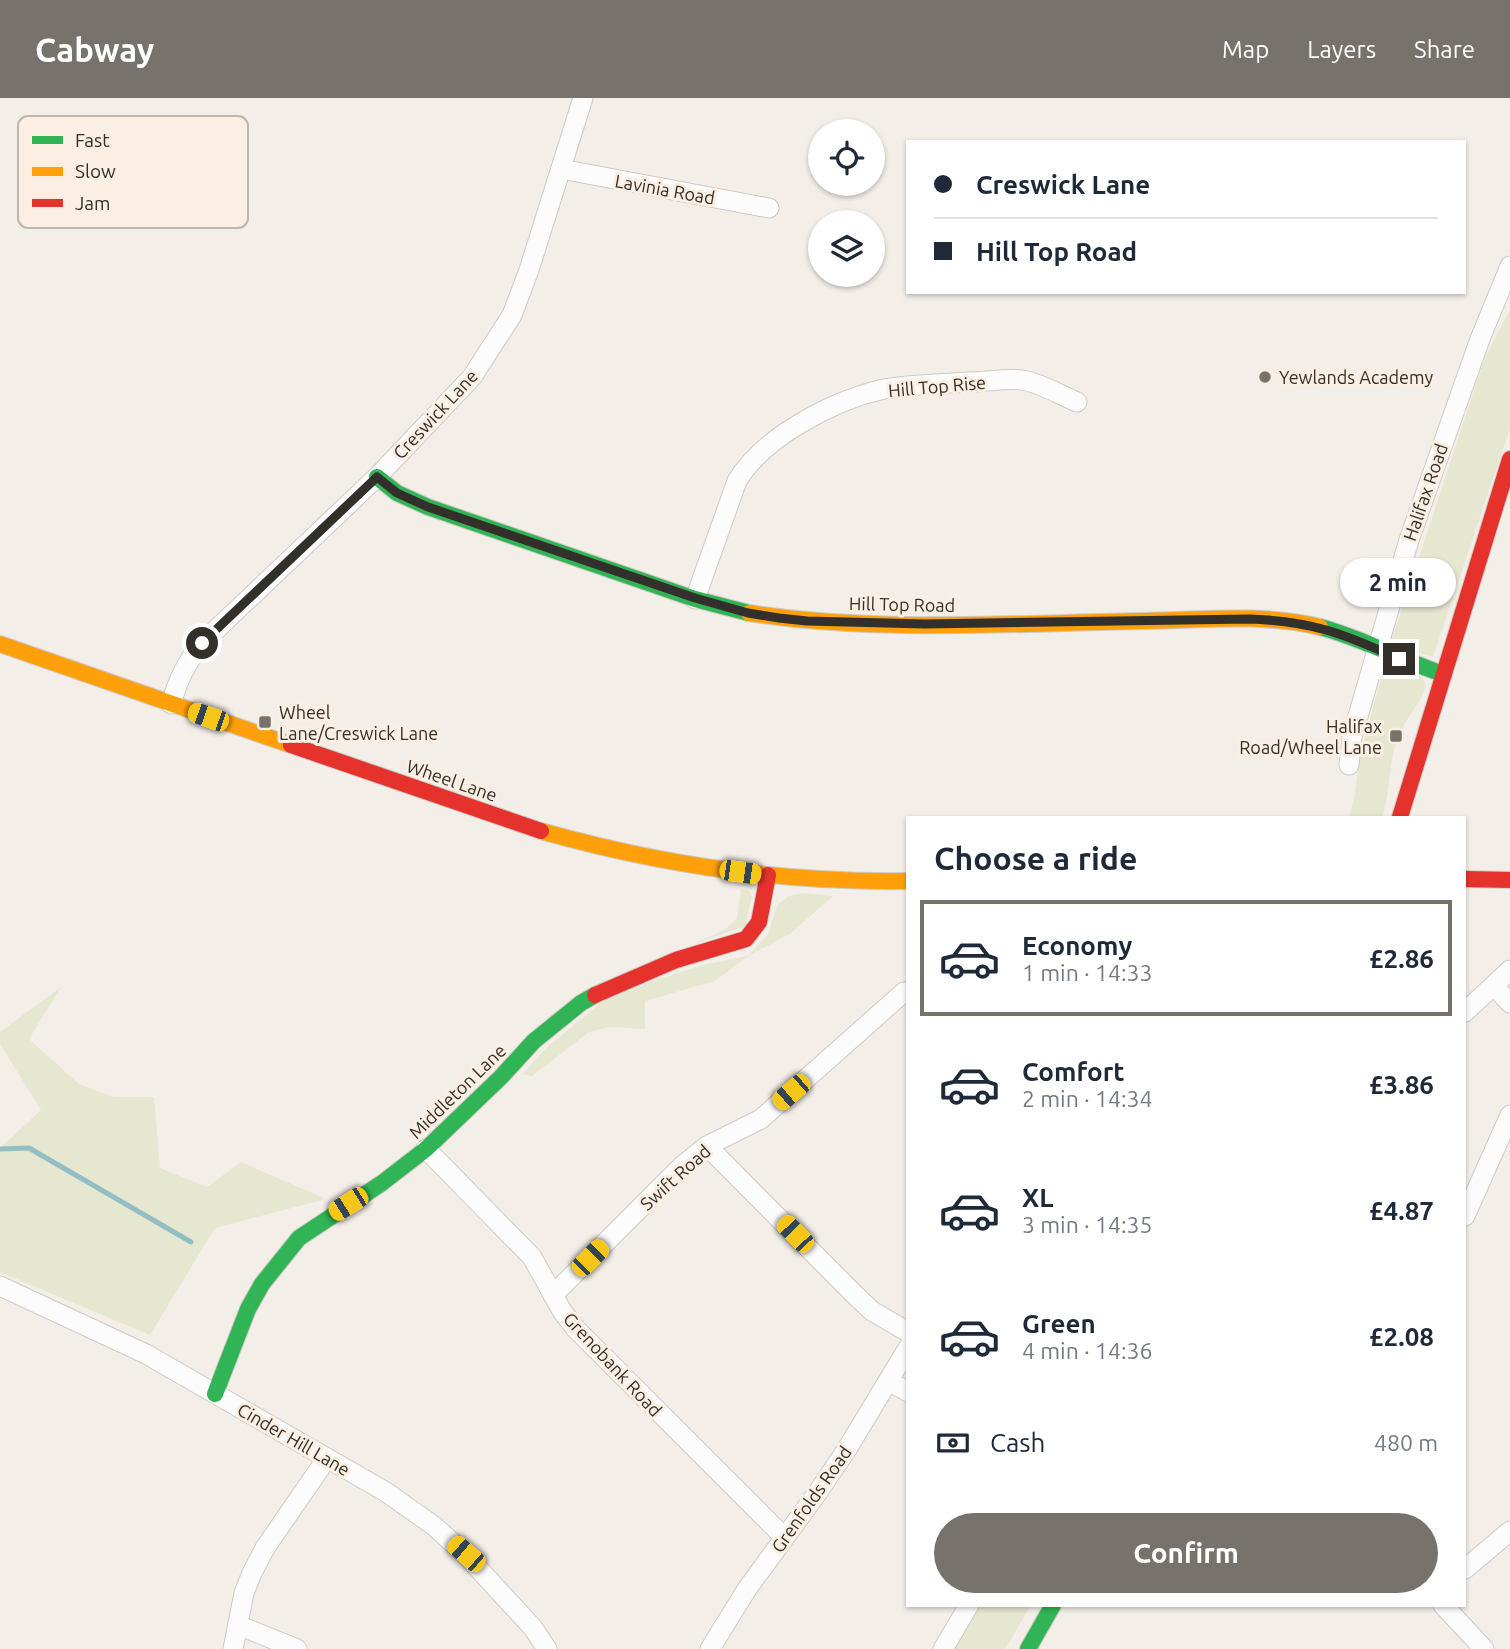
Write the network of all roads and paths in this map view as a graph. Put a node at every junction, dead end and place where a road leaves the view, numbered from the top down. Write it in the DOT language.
graph roads {
  1 [pos="583,98"];
  2 [pos="561,169"];
  3 [pos="769,208"];
  4 [pos="1510,265"];
  5 [pos="1077,402"];
  6 [pos="1510,459"];
  7 [pos="377,477"];
  8 [pos="695,598"];
  9 [pos="0,644"];
  10 [pos="1377,649"];
  11 [pos="1443,674"];
  12 [pos="171,704"];
  13 [pos="1349,765"];
  14 [pos="1399,816"];
  15 [pos="768,875"];
  16 [pos="1466,879"];
  17 [pos="1510,880"];
  18 [pos="906,881"];
  19 [pos="1510,970"];
  20 [pos="1494,986"];
  21 [pos="904,992"];
  22 [pos="1510,1003"];
  23 [pos="1466,1011"];
  24 [pos="1510,1115"];
  25 [pos="707,1146"];
  26 [pos="426,1149"];
  27 [pos="1466,1214"];
  28 [pos="0,1286"];
  29 [pos="553,1295"];
  30 [pos="906,1331"];
  31 [pos="906,1351"];
  32 [pos="889,1381"];
  33 [pos="906,1391"];
  34 [pos="215,1394"];
  35 [pos="327,1458"];
  36 [pos="1510,1531"];
  37 [pos="784,1537"];
  38 [pos="1466,1568"];
  39 [pos="968,1607"];
  40 [pos="1053,1607"];
  41 [pos="1445,1607"];
  42 [pos="238,1625"];
  43 [pos="233,1649"];
  44 [pos="297,1649"];
  45 [pos="547,1649"];
  46 [pos="710,1649"];
  47 [pos="943,1649"];
  48 [pos="1028,1649"];
  49 [pos="1484,1649"];
  1 -- 2 [label="street, Creswick Lane"];
  2 -- 3 [label="street, Lavinia Road"];
  2 -- 7 [label="street, Creswick Lane"];
  4 -- 10 [label="street, Halifax Road"];
  5 -- 8 [label="street, Hill Top Rise"];
  6 -- 11 [label="main road"];
  7 -- 8 [label="main road, Hill Top Road"];
  7 -- 12 [label="street, Creswick Lane"];
  8 -- 10 [label="main road, Hill Top Road"];
  9 -- 12 [label="main road, Wheel Lane"];
  10 -- 11 [label="main road, Hill Top Road"];
  10 -- 13 [label="street, Halifax Road"];
  11 -- 14 [label="main road"];
  12 -- 15 [label="main road, Wheel Lane"];
  15 -- 18 [label="main road, Wheel Lane"];
  15 -- 26 [label="main road, Middleton Lane"];
  16 -- 17 [label="main road"];
  19 -- 20 [label="street"];
  20 -- 22 [label="street"];
  20 -- 23 [label="street"];
  21 -- 25 [label="street, Swift Road"];
  24 -- 27 [label="street"];
  25 -- 29 [label="street, Swift Road"];
  25 -- 30 [label="street"];
  26 -- 29 [label="street, Grenobank Road"];
  26 -- 34 [label="main road, Middleton Lane"];
  28 -- 34 [label="street, Cinder Hill Lane"];
  29 -- 37 [label="street, Grenobank Road"];
  31 -- 32 [label="street, Grenfolds Road"];
  32 -- 33 [label="street"];
  32 -- 37 [label="street, Grenfolds Road"];
  34 -- 35 [label="street, Cinder Hill Lane"];
  35 -- 42 [label="street"];
  35 -- 45 [label="street, Cinder Hill Lane"];
  36 -- 38 [label="street"];
  37 -- 46 [label="street, Grenfolds Road"];
  39 -- 47 [label="street"];
  40 -- 48 [label="main road"];
  41 -- 49 [label="street"];
  42 -- 43 [label="street"];
  42 -- 44 [label="street"];
}
